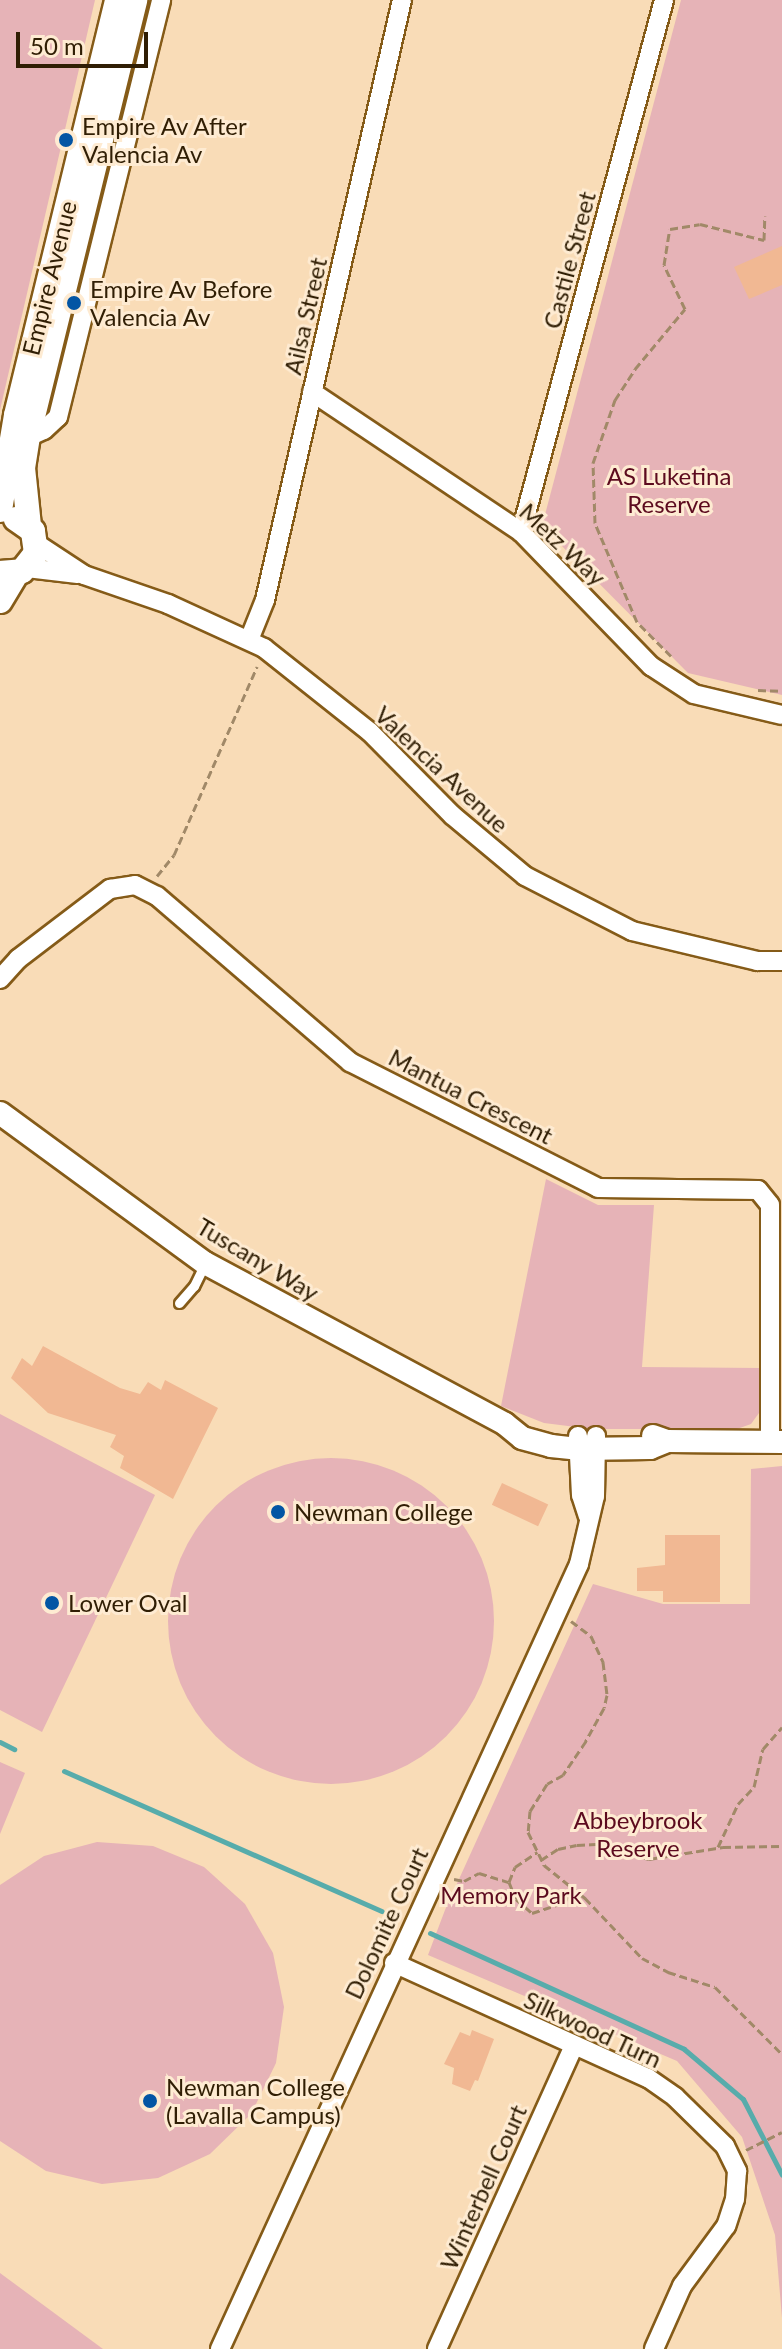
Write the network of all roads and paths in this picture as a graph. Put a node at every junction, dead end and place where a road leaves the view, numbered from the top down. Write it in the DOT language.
graph roads {
  1 [pos="117,0"];
  2 [pos="135,0"];
  3 [pos="161,0"];
  4 [pos="402,0"];
  5 [pos="664,0"];
  6 [pos="765,216"];
  7 [pos="312,392"];
  8 [pos="28,437"];
  9 [pos="0,510"];
  10 [pos="0,519"];
  11 [pos="521,532"];
  12 [pos="33,535"];
  13 [pos="15,571"];
  14 [pos="84,575"];
  15 [pos="0,601"];
  16 [pos="257,644"];
  17 [pos="678,663"];
  18 [pos="753,689"];
  19 [pos="782,691"];
  20 [pos="782,715"];
  21 [pos="145,890"];
  22 [pos="782,961"];
  23 [pos="0,979"];
  24 [pos="0,1113"];
  25 [pos="205,1263"];
  26 [pos="179,1303"];
  27 [pos="587,1442"];
  28 [pos="776,1442"];
  29 [pos="557,1612"];
  30 [pos="782,1727"];
  31 [pos="782,1846"];
  32 [pos="718,1847"];
  33 [pos="537,1852"];
  34 [pos="541,1860"];
  35 [pos="434,1876"];
  36 [pos="509,1882"];
  37 [pos="572,1889"];
  38 [pos="394,1963"];
  39 [pos="574,2045"];
  40 [pos="782,2054"];
  41 [pos="782,2132"];
  42 [pos="759,2144"];
  43 [pos="220,2349"];
  44 [pos="437,2349"];
  45 [pos="654,2349"];
  1 -- 9 [label="main road, Empire Avenue"];
  2 -- 8 [label="main road, Empire Avenue"];
  3 -- 8 [label="street"];
  4 -- 7 [label="street, Ailsa Street"];
  5 -- 11 [label="street, Castile Street"];
  6 -- 17 [label="path"];
  7 -- 11 [label="street, Metz Way"];
  7 -- 16 [label="street, Ailsa Street"];
  8 -- 12 [label="main road, Empire Avenue"];
  10 -- 12 [label="main road"];
  11 -- 20 [label="street, Metz Way"];
  12 -- 13 [label="main road"];
  12 -- 14 [label="street, Valencia Avenue"];
  13 -- 14 [label="street, Valencia Avenue"];
  13 -- 15 [label="main road"];
  14 -- 16 [label="street, Valencia Avenue"];
  16 -- 21 [label="path"];
  16 -- 22 [label="street, Valencia Avenue"];
  18 -- 19 [label="path"];
  21 -- 23 [label="street"];
  21 -- 28 [label="street, Mantua Crescent"];
  24 -- 25 [label="street, Tuscany Way"];
  25 -- 26 [label="lane"];
  25 -- 27 [label="street, Tuscany Way"];
  27 -- 28 [label="street, Tuscany Way"];
  27 -- 29 [label="street, Dolomite Court"];
  29 -- 33 [label="path"];
  29 -- 35 [label="street, Dolomite Court"];
  30 -- 32 [label="path"];
  31 -- 32 [label="path"];
  32 -- 34 [label="path"];
  33 -- 34 [label="path"];
  33 -- 36 [label="path"];
  34 -- 37 [label="path"];
  35 -- 36 [label="path"];
  35 -- 38 [label="street, Dolomite Court"];
  36 -- 37 [label="path"];
  37 -- 40 [label="path"];
  38 -- 39 [label="street, Silkwood Turn"];
  38 -- 43 [label="street, Dolomite Court"];
  39 -- 44 [label="street, Winterbell Court"];
  39 -- 45 [label="street, Silkwood Turn"];
  41 -- 42 [label="path"];
}
